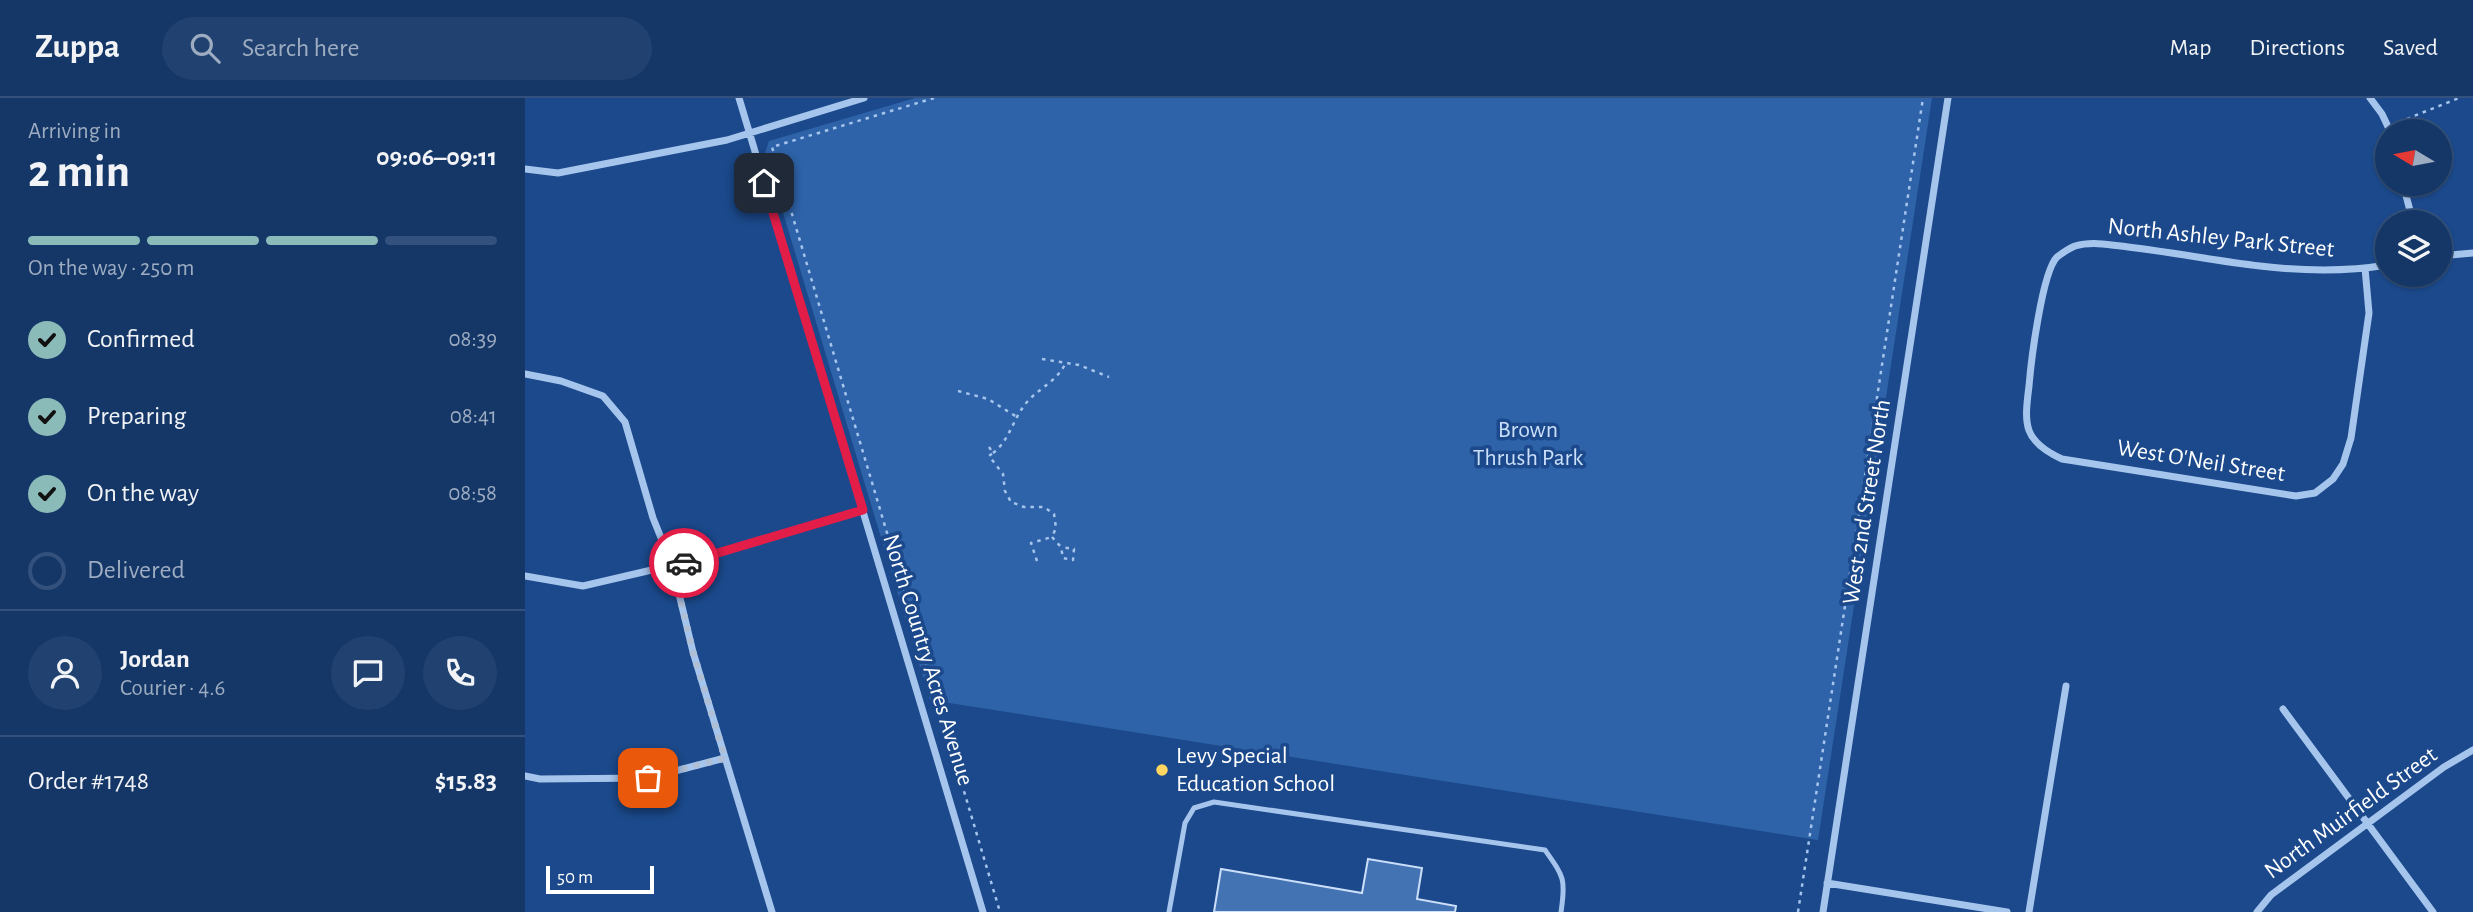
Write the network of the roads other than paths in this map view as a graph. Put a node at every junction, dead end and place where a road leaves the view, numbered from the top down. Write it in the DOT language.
graph roads {
  1 [pos="739,98"];
  2 [pos="864,98"];
  3 [pos="1948,98"];
  4 [pos="2370,98"];
  5 [pos="2384,119"];
  6 [pos="749,133"];
  7 [pos="525,169"];
  8 [pos="2473,253"];
  9 [pos="2452,255"];
  10 [pos="2055,259"];
  11 [pos="2375,267"];
  12 [pos="2365,268"];
  13 [pos="525,374"];
  14 [pos="863,510"];
  15 [pos="672,565"];
  16 [pos="525,576"];
  17 [pos="2066,686"];
  18 [pos="2283,709"];
  19 [pos="2473,750"];
  20 [pos="725,758"];
  21 [pos="525,776"];
  22 [pos="2368,824"];
  23 [pos="1827,883"];
  24 [pos="772,912"];
  25 [pos="983,912"];
  26 [pos="1169,912"];
  27 [pos="1560,912"];
  28 [pos="1823,912"];
  29 [pos="2007,912"];
  30 [pos="2029,912"];
  31 [pos="2257,912"];
  32 [pos="2433,912"];
  1 -- 6 [label="street, North Country Acres Avenue"];
  2 -- 6 [label="street"];
  3 -- 23 [label="street, West 2nd Street North"];
  4 -- 5 [label="street"];
  6 -- 7 [label="street"];
  6 -- 14 [label="street, North Country Acres Avenue"];
  8 -- 9 [label="street"];
  10 -- 12 [label="street, North Ashley Park Street"];
  10 -- 12 [label="street, West O'Neil Street"];
  11 -- 12 [label="street, North Ashley Park Street"];
  13 -- 15 [label="street"];
  14 -- 15 [label="street"];
  14 -- 25 [label="street, North Country Acres Avenue"];
  15 -- 16 [label="street"];
  15 -- 20 [label="street"];
  17 -- 30 [label="street"];
  18 -- 22 [label="street"];
  19 -- 22 [label="street, North Muirfield Street"];
  20 -- 21 [label="street"];
  20 -- 24 [label="street"];
  22 -- 31 [label="street, North Muirfield Street"];
  22 -- 32 [label="street"];
  23 -- 28 [label="street, West 2nd Street North"];
  23 -- 29 [label="street"];
  26 -- 27 [label="lane"];
}
